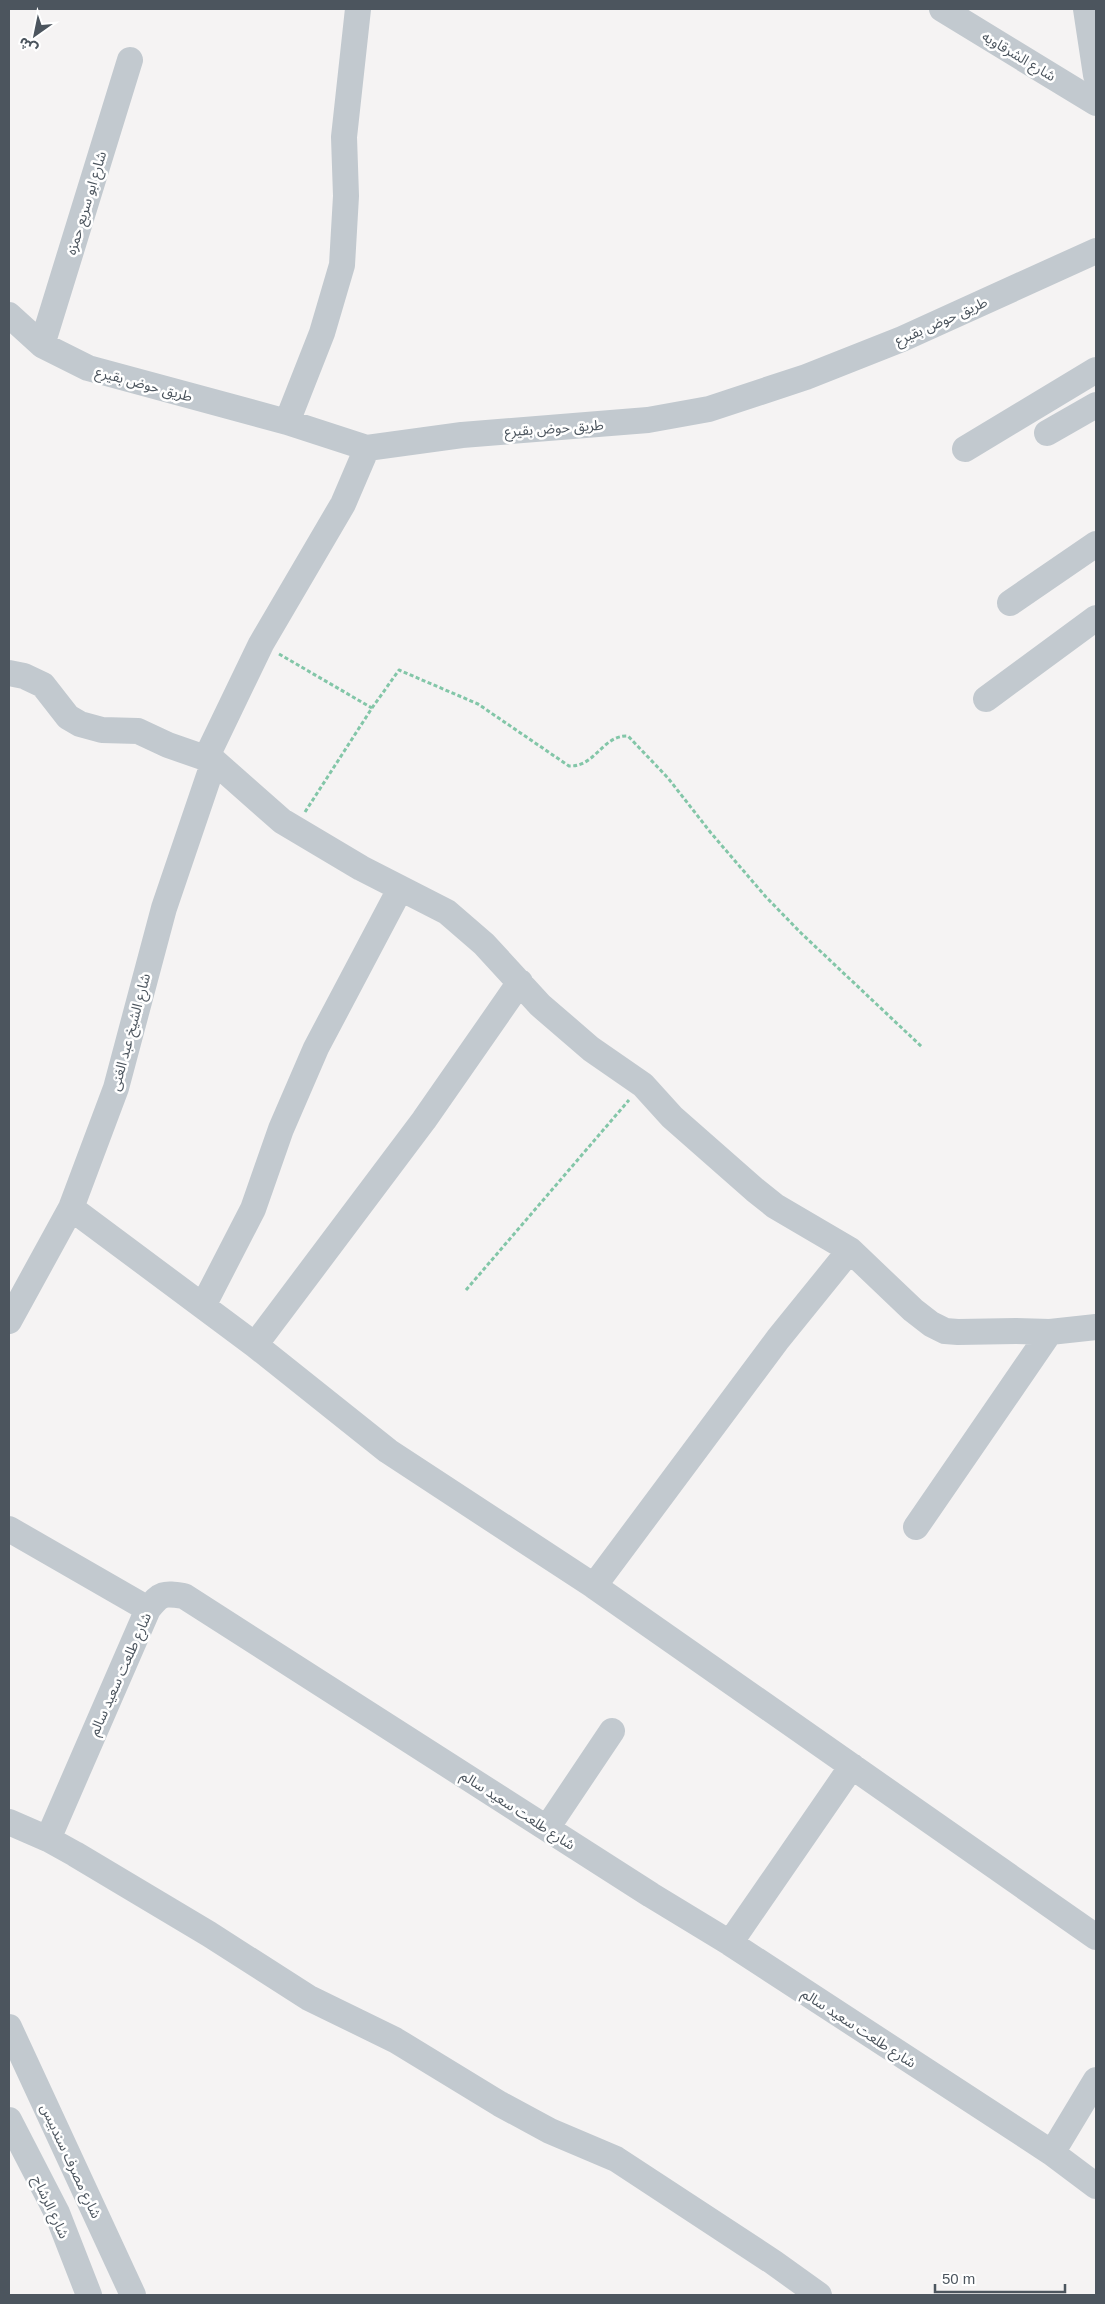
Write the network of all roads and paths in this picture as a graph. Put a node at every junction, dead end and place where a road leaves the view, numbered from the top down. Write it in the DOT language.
graph roads {
  1 [pos="358,9"];
  2 [pos="942,9"];
  3 [pos="1086,9"];
  4 [pos="130,60"];
  5 [pos="1096,75"];
  6 [pos="1096,103"];
  7 [pos="1096,251"];
  8 [pos="9,315"];
  9 [pos="42,346"];
  10 [pos="1096,370"];
  11 [pos="1096,404"];
  12 [pos="287,422"];
  13 [pos="1047,433"];
  14 [pos="367,448"];
  15 [pos="965,449"];
  16 [pos="1096,544"];
  17 [pos="1010,603"];
  18 [pos="1096,618"];
  19 [pos="261,644"];
  20 [pos="9,673"];
  21 [pos="986,699"];
  22 [pos="372,708"];
  23 [pos="214,761"];
  24 [pos="295,828"];
  25 [pos="400,889"];
  26 [pos="520,982"];
  27 [pos="922,1047"];
  28 [pos="643,1085"];
  29 [pos="71,1208"];
  30 [pos="850,1250"];
  31 [pos="466,1290"];
  32 [pos="203,1306"];
  33 [pos="9,1321"];
  34 [pos="1096,1327"];
  35 [pos="1050,1332"];
  36 [pos="255,1345"];
  37 [pos="916,1527"];
  38 [pos="9,1529"];
  39 [pos="594,1586"];
  40 [pos="148,1609"];
  41 [pos="612,1731"];
  42 [pos="852,1766"];
  43 [pos="9,1822"];
  44 [pos="547,1828"];
  45 [pos="48,1839"];
  46 [pos="1096,1937"];
  47 [pos="730,1943"];
  48 [pos="9,2028"];
  49 [pos="1096,2080"];
  50 [pos="9,2120"];
  51 [pos="1052,2153"];
  52 [pos="1096,2186"];
  53 [pos="89,2295"];
  54 [pos="133,2295"];
  55 [pos="819,2295"];
  1 -- 12 [label="street"];
  2 -- 6 [label="street, شارع الشرقاويه"];
  3 -- 5 [label="street"];
  4 -- 9 [label="street, شارع ابو سريع حمزه"];
  7 -- 14 [label="street, طريق حوض بقيرع"];
  8 -- 9 [label="street, طريق حوض بقيرع"];
  9 -- 12 [label="street, طريق حوض بقيرع"];
  10 -- 15 [label="street"];
  11 -- 13 [label="street"];
  12 -- 14 [label="street, طريق حوض بقيرع"];
  14 -- 19 [label="street"];
  16 -- 17 [label="street"];
  18 -- 21 [label="street"];
  19 -- 22 [label="path"];
  19 -- 23 [label="street, شارع الشيخ عبد الغنى"];
  20 -- 23 [label="street"];
  22 -- 24 [label="path"];
  22 -- 27 [label="path"];
  23 -- 24 [label="street"];
  23 -- 29 [label="street, شارع الشيخ عبد الغنى"];
  24 -- 25 [label="street"];
  25 -- 26 [label="street"];
  25 -- 32 [label="street"];
  26 -- 28 [label="street"];
  26 -- 36 [label="street"];
  28 -- 30 [label="street"];
  28 -- 31 [label="path"];
  29 -- 32 [label="street"];
  29 -- 33 [label="street, شارع الشيخ عبد الغنى"];
  30 -- 35 [label="street"];
  30 -- 39 [label="street"];
  32 -- 36 [label="street"];
  34 -- 35 [label="street"];
  35 -- 37 [label="street"];
  36 -- 39 [label="street"];
  38 -- 40 [label="street"];
  39 -- 42 [label="street"];
  40 -- 44 [label="street, شارع طلعت سعيد سالم"];
  40 -- 45 [label="street, شارع طلعت سعيد سالم"];
  41 -- 44 [label="street"];
  42 -- 46 [label="street"];
  42 -- 47 [label="street"];
  43 -- 45 [label="street"];
  44 -- 47 [label="street, شارع طلعت سعيد سالم"];
  45 -- 55 [label="street"];
  47 -- 51 [label="street, شارع طلعت سعيد سالم"];
  48 -- 54 [label="street, شارع مصرف سندبيس"];
  49 -- 51 [label="street"];
  50 -- 53 [label="street, شارع الرشاح"];
  51 -- 52 [label="street, شارع طلعت سعيد سالم"];
}
